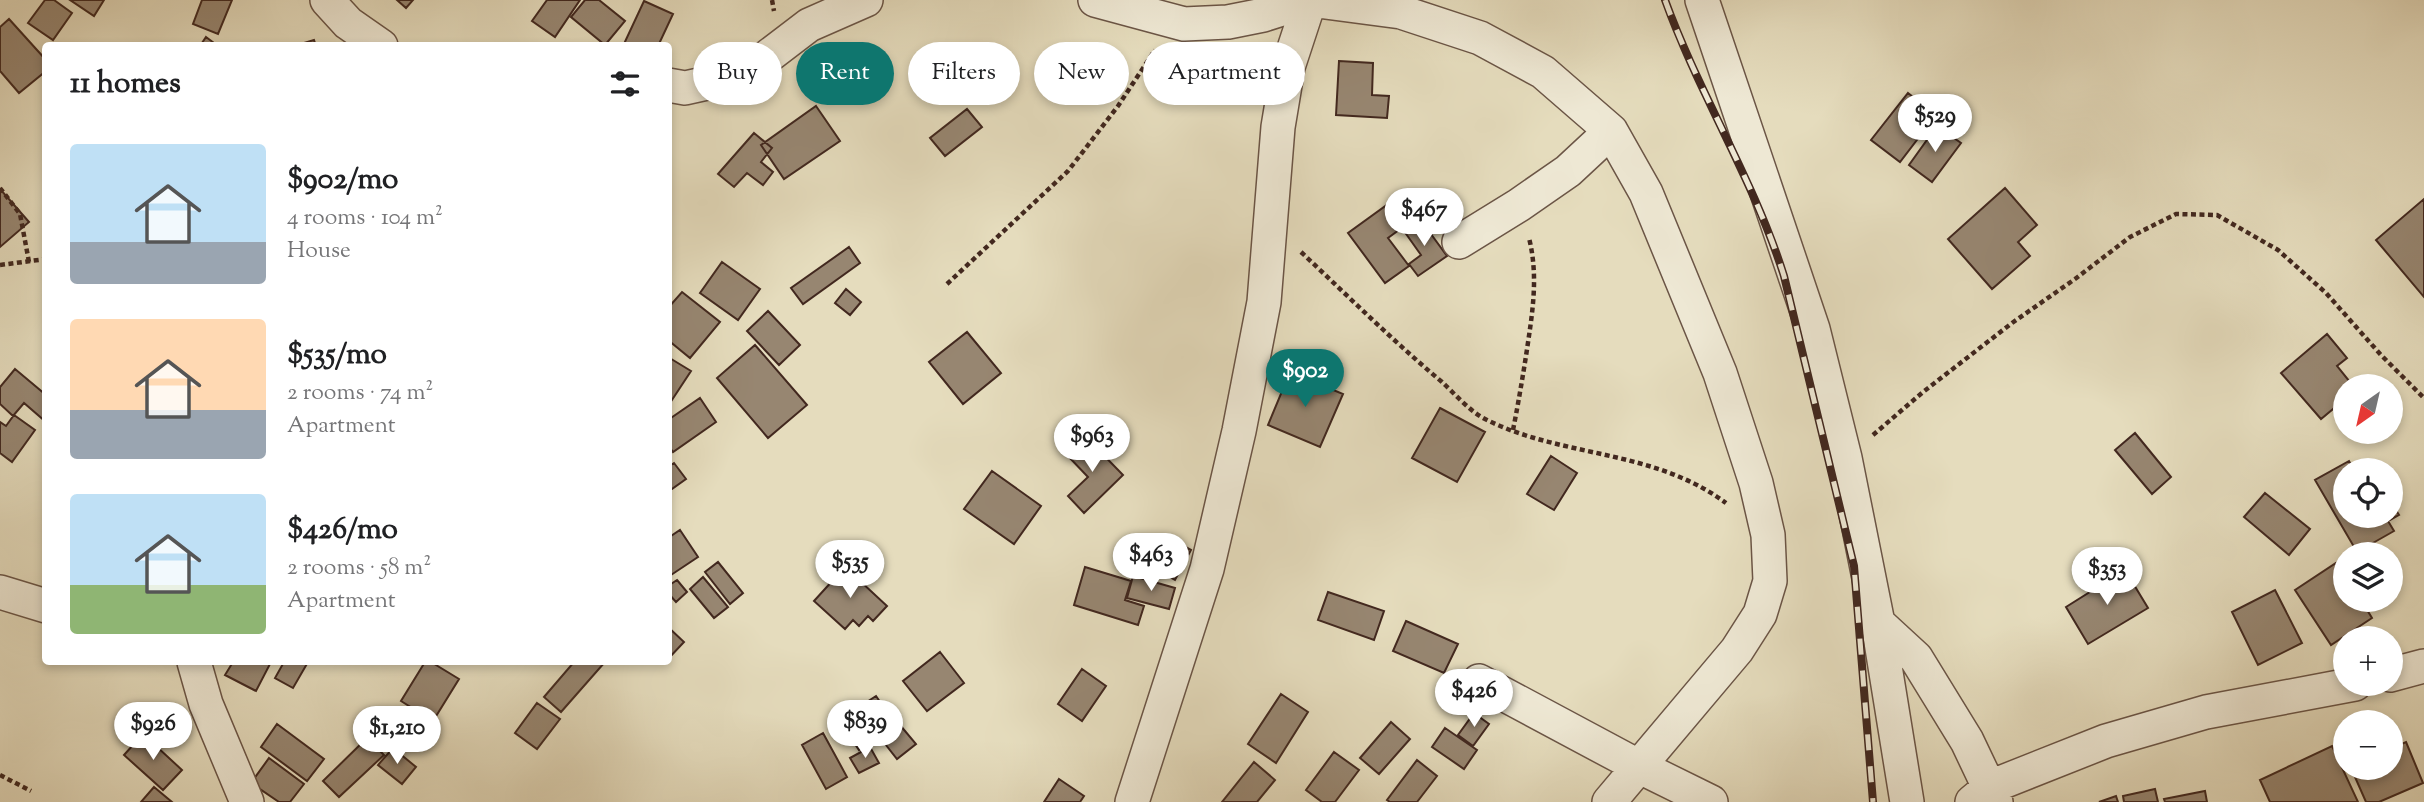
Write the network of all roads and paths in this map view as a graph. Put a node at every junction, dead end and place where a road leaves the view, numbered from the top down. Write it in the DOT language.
graph roads {
  1 [pos="327,0"];
  2 [pos="866,0"];
  3 [pos="1095,0"];
  4 [pos="1310,0"];
  5 [pos="1702,0"];
  6 [pos="1184,23"];
  7 [pos="375,42"];
  8 [pos="672,86"];
  9 [pos="1611,131"];
  10 [pos="0,188"];
  11 [pos="1520,205"];
  12 [pos="1272,225"];
  13 [pos="1459,242"];
  14 [pos="42,260"];
  15 [pos="29,262"];
  16 [pos="0,265"];
  17 [pos="947,284"];
  18 [pos="2424,398"];
  19 [pos="1513,430"];
  20 [pos="1845,458"];
  21 [pos="1727,504"];
  22 [pos="0,592"];
  23 [pos="42,605"];
  24 [pos="1878,623"];
  25 [pos="195,665"];
  26 [pos="2424,666"];
  27 [pos="2403,672"];
  28 [pos="1479,681"];
  29 [pos="2333,688"];
  30 [pos="1638,766"];
  31 [pos="0,775"];
  32 [pos="31,790"];
  33 [pos="1986,797"];
  34 [pos="247,802"];
  35 [pos="1132,802"];
  36 [pos="1609,802"];
  37 [pos="1711,802"];
  38 [pos="1907,802"];
  1 -- 7 [label="street"];
  2 -- 8 [label="street"];
  3 -- 6 [label="street"];
  4 -- 6 [label="street"];
  4 -- 9 [label="street"];
  4 -- 12 [label="street"];
  5 -- 20 [label="street"];
  6 -- 17 [label="path"];
  9 -- 11 [label="street"];
  9 -- 30 [label="street"];
  10 -- 15 [label="path"];
  11 -- 13 [label="street"];
  11 -- 19 [label="path"];
  12 -- 19 [label="path"];
  12 -- 35 [label="street"];
  14 -- 15 [label="path"];
  15 -- 16 [label="path"];
  18 -- 20 [label="path"];
  19 -- 21 [label="path"];
  20 -- 24 [label="street"];
  22 -- 23 [label="street"];
  24 -- 33 [label="street"];
  24 -- 38 [label="street"];
  25 -- 34 [label="street"];
  26 -- 27 [label="street"];
  28 -- 30 [label="street"];
  29 -- 33 [label="street"];
  30 -- 36 [label="street"];
  30 -- 37 [label="street"];
  31 -- 32 [label="path"];
}
